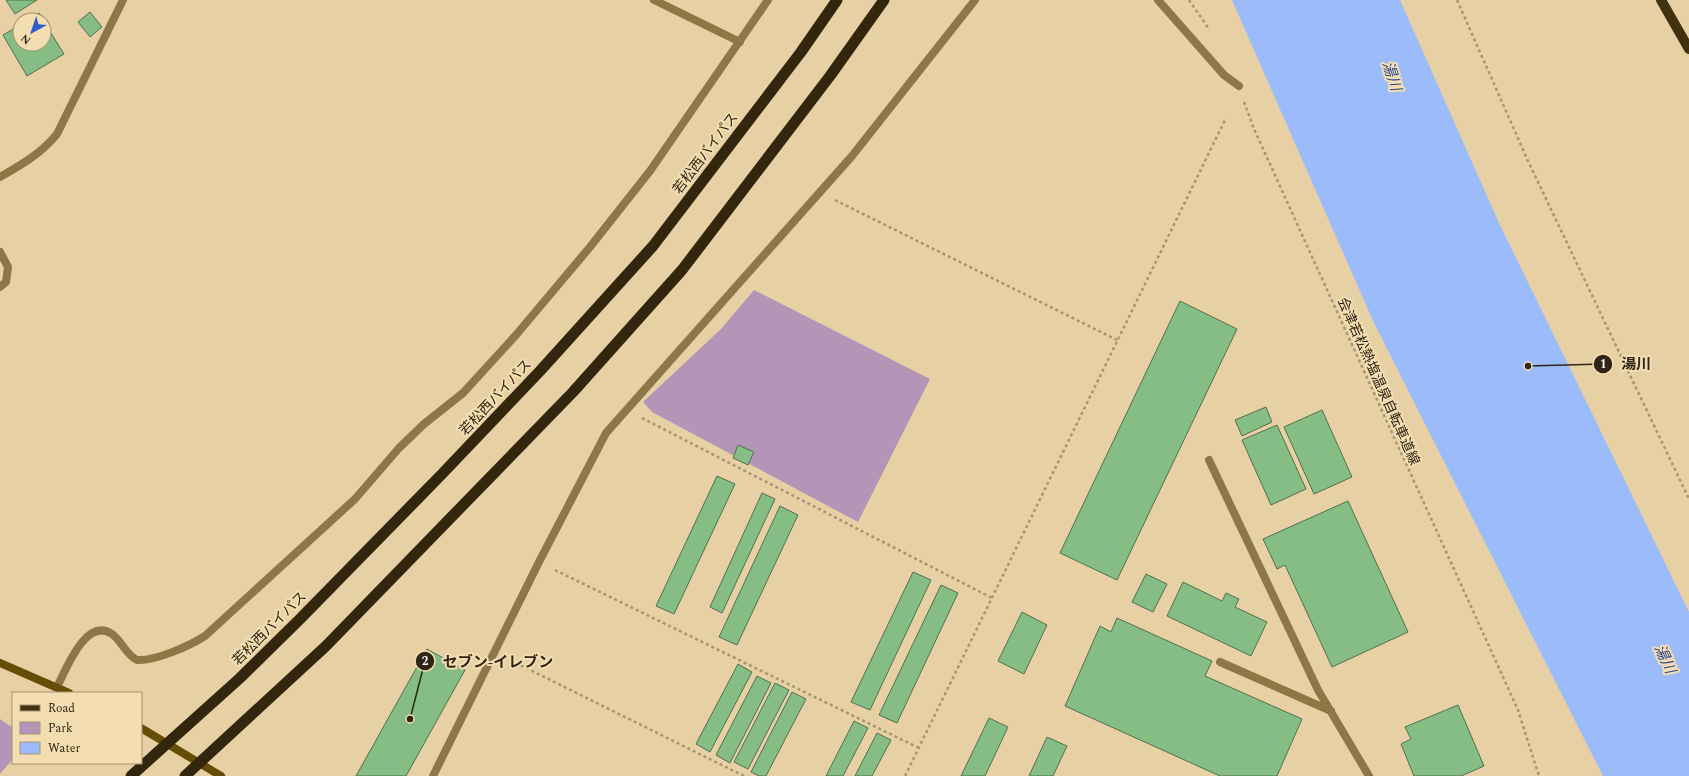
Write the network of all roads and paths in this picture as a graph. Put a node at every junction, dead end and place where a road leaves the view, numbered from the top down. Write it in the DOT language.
graph roads {
  1 [pos="123,0"];
  2 [pos="654,0"];
  3 [pos="768,0"];
  4 [pos="837,0"];
  5 [pos="884,0"];
  6 [pos="975,0"];
  7 [pos="1158,0"];
  8 [pos="1189,0"];
  9 [pos="1457,0"];
  10 [pos="1661,0"];
  11 [pos="1213,36"];
  12 [pos="740,42"];
  13 [pos="1689,49"];
  14 [pos="1239,86"];
  15 [pos="1226,118"];
  16 [pos="0,177"];
  17 [pos="820,193"];
  18 [pos="0,252"];
  19 [pos="0,287"];
  20 [pos="1117,340"];
  21 [pos="626,410"];
  22 [pos="1209,460"];
  23 [pos="1689,499"];
  24 [pos="539,562"];
  25 [pos="992,598"];
  26 [pos="495,652"];
  27 [pos="1220,662"];
  28 [pos="0,663"];
  29 [pos="57,687"];
  30 [pos="67,692"];
  31 [pos="1331,711"];
  32 [pos="142,729"];
  33 [pos="168,743"];
  34 [pos="919,748"];
  35 [pos="199,763"];
  36 [pos="131,776"];
  37 [pos="185,776"];
  38 [pos="221,776"];
  39 [pos="433,776"];
  40 [pos="744,776"];
  41 [pos="905,776"];
  42 [pos="1369,776"];
  43 [pos="1539,776"];
  1 -- 16 [label="street"];
  2 -- 12 [label="street"];
  3 -- 12 [label="street"];
  4 -- 33 [label="highway, 若松西バイパス"];
  5 -- 35 [label="highway"];
  6 -- 17 [label="street"];
  7 -- 14 [label="street"];
  8 -- 11 [label="path"];
  9 -- 23 [label="path"];
  10 -- 13 [label="main road"];
  12 -- 29 [label="street"];
  14 -- 43 [label="path, 会津若松熱塩温泉自転車道線"];
  15 -- 20 [label="path"];
  17 -- 20 [label="path"];
  17 -- 21 [label="street"];
  18 -- 19 [label="street"];
  20 -- 25 [label="path"];
  21 -- 24 [label="street"];
  21 -- 25 [label="path"];
  22 -- 31 [label="street"];
  24 -- 26 [label="street"];
  24 -- 34 [label="path"];
  25 -- 34 [label="path"];
  26 -- 39 [label="street"];
  26 -- 40 [label="path"];
  27 -- 31 [label="street"];
  28 -- 29 [label="main road"];
  29 -- 30 [label="main road"];
  31 -- 42 [label="street"];
  32 -- 33 [label="main road"];
  33 -- 35 [label="main road"];
  33 -- 36 [label="highway, 若松西バイパス"];
  34 -- 41 [label="path"];
  35 -- 37 [label="highway"];
  35 -- 38 [label="main road"];
}
